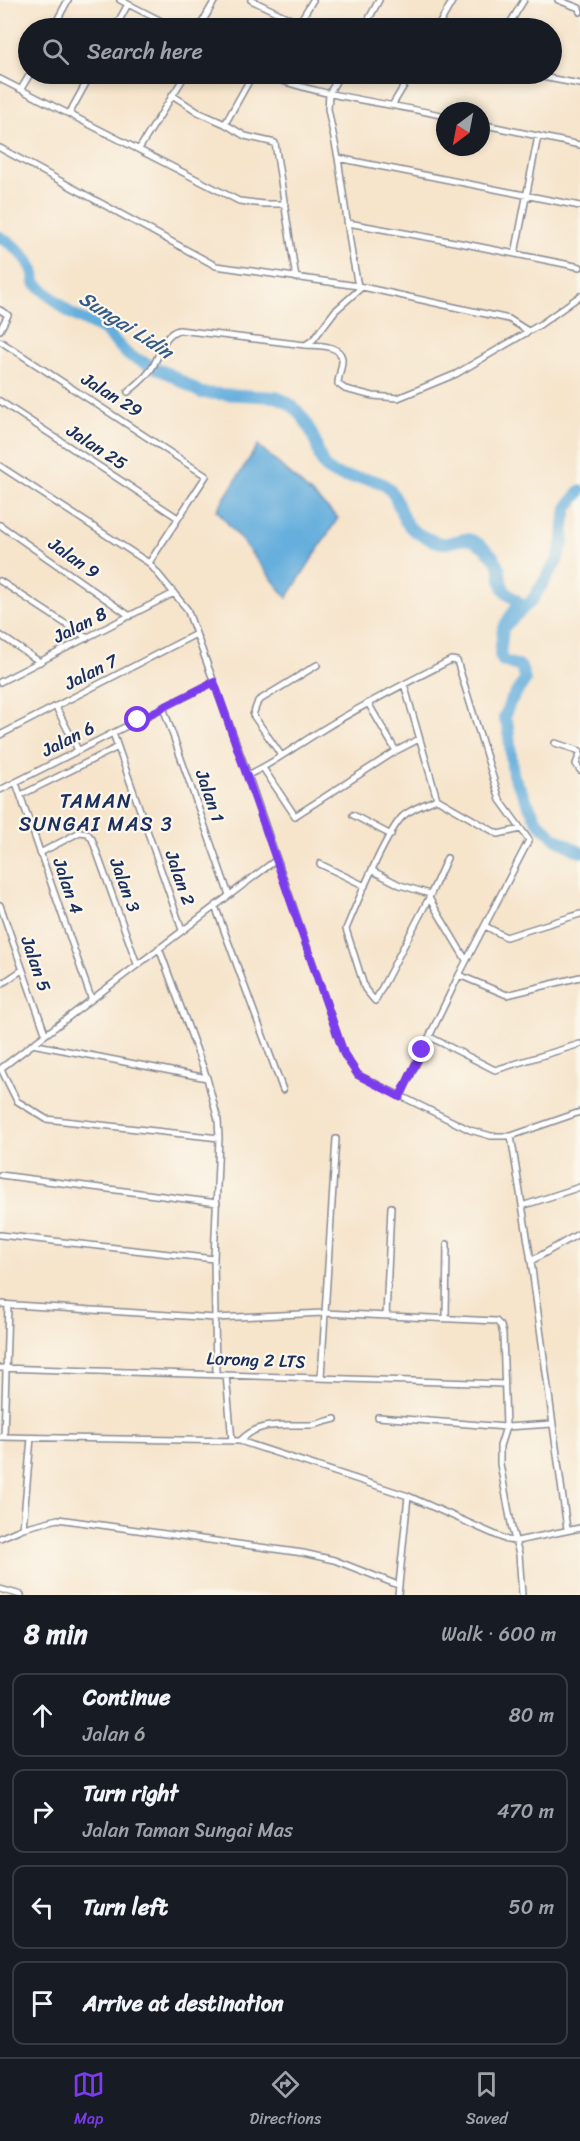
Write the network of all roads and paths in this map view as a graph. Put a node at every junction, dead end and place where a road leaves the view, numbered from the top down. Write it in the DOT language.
graph roads {
  1 [pos="68,0"];
  2 [pos="120,0"];
  3 [pos="215,0"];
  4 [pos="251,0"];
  5 [pos="313,0"];
  6 [pos="379,0"];
  7 [pos="453,0"];
  8 [pos="525,0"];
  9 [pos="558,0"];
  10 [pos="128,4"];
  11 [pos="580,12"];
  12 [pos="58,18"];
  13 [pos="120,18"];
  14 [pos="155,18"];
  15 [pos="205,18"];
  16 [pos="289,18"];
  17 [pos="302,18"];
  18 [pos="369,18"];
  19 [pos="443,18"];
  20 [pos="513,18"];
  21 [pos="0,79"];
  22 [pos="562,81"];
  23 [pos="24,84"];
  24 [pos="86,84"];
  25 [pos="179,84"];
  26 [pos="247,84"];
  27 [pos="290,84"];
  28 [pos="334,84"];
  29 [pos="405,84"];
  30 [pos="580,84"];
  31 [pos="21,89"];
  32 [pos="329,94"];
  33 [pos="172,95"];
  34 [pos="393,104"];
  35 [pos="69,114"];
  36 [pos="436,114"];
  37 [pos="225,124"];
  38 [pos="490,126"];
  39 [pos="538,136"];
  40 [pos="580,145"];
  41 [pos="0,148"];
  42 [pos="139,149"];
  43 [pos="338,158"];
  44 [pos="526,194"];
  45 [pos="285,204"];
  46 [pos="580,206"];
  47 [pos="348,223"];
  48 [pos="515,254"];
  49 [pos="580,267"];
  50 [pos="296,278"];
  51 [pos="360,287"];
  52 [pos="580,296"];
  53 [pos="0,310"];
  54 [pos="0,330"];
  55 [pos="528,331"];
  56 [pos="0,342"];
  57 [pos="305,345"];
  58 [pos="128,392"];
  59 [pos="0,401"];
  60 [pos="0,466"];
  61 [pos="178,518"];
  62 [pos="0,525"];
  63 [pos="149,563"];
  64 [pos="0,581"];
  65 [pos="174,593"];
  66 [pos="130,616"];
  67 [pos="196,634"];
  68 [pos="0,635"];
  69 [pos="87,638"];
  70 [pos="40,662"];
  71 [pos="317,665"];
  72 [pos="0,682"];
  73 [pos="214,682"];
  74 [pos="404,684"];
  75 [pos="368,703"];
  76 [pos="163,706"];
  77 [pos="56,707"];
  78 [pos="113,733"];
  79 [pos="0,735"];
  80 [pos="419,739"];
  81 [pos="555,743"];
  82 [pos="118,747"];
  83 [pos="78,750"];
  84 [pos="396,751"];
  85 [pos="580,752"];
  86 [pos="281,755"];
  87 [pos="263,768"];
  88 [pos="580,770"];
  89 [pos="248,775"];
  90 [pos="16,783"];
  91 [pos="0,790"];
  92 [pos="21,795"];
  93 [pos="437,800"];
  94 [pos="353,815"];
  95 [pos="521,829"];
  96 [pos="391,835"];
  97 [pos="40,853"];
  98 [pos="447,858"];
  99 [pos="276,860"];
  100 [pos="320,864"];
  101 [pos="373,871"];
  102 [pos="365,886"];
  103 [pos="229,895"];
  104 [pos="430,896"];
  105 [pos="0,905"];
  106 [pos="215,906"];
  107 [pos="580,914"];
  108 [pos="485,926"];
  109 [pos="182,930"];
  110 [pos="159,948"];
  111 [pos="466,960"];
  112 [pos="137,964"];
  113 [pos="22,970"];
  114 [pos="459,975"];
  115 [pos="580,977"];
  116 [pos="0,985"];
  117 [pos="91,998"];
  118 [pos="45,1034"];
  119 [pos="429,1037"];
  120 [pos="32,1044"];
  121 [pos="580,1044"];
  122 [pos="0,1069"];
  123 [pos="207,1078"];
  124 [pos="283,1090"];
  125 [pos="400,1097"];
  126 [pos="580,1112"];
  127 [pos="511,1136"];
  128 [pos="219,1138"];
  129 [pos="336,1139"];
  130 [pos="0,1175"];
  131 [pos="580,1187"];
  132 [pos="217,1203"];
  133 [pos="522,1206"];
  134 [pos="391,1207"];
  135 [pos="580,1233"];
  136 [pos="0,1235"];
  137 [pos="447,1244"];
  138 [pos="214,1258"];
  139 [pos="531,1261"];
  140 [pos="0,1304"];
  141 [pos="8,1305"];
  142 [pos="324,1313"];
  143 [pos="386,1316"];
  144 [pos="215,1318"];
  145 [pos="446,1318"];
  146 [pos="3,1368"];
  147 [pos="216,1374"];
  148 [pos="226,1375"];
  149 [pos="321,1377"];
  150 [pos="504,1384"];
  151 [pos="378,1417"];
  152 [pos="335,1419"];
  153 [pos="552,1425"];
  154 [pos="506,1427"];
  155 [pos="2,1437"];
  156 [pos="31,1438"];
  157 [pos="232,1441"];
  158 [pos="240,1441"];
  159 [pos="408,1496"];
  160 [pos="23,1528"];
  161 [pos="580,1528"];
  162 [pos="567,1529"];
  163 [pos="0,1538"];
  164 [pos="517,1541"];
  165 [pos="398,1586"];
  166 [pos="0,1589"];
  167 [pos="21,1595"];
  168 [pos="398,1595"];
  169 [pos="522,1595"];
  1 -- 12 [label="street"];
  2 -- 10 [label="street"];
  3 -- 15 [label="street"];
  4 -- 16 [label="street"];
  5 -- 17 [label="street"];
  6 -- 18 [label="street"];
  7 -- 19 [label="street"];
  8 -- 20 [label="street"];
  9 -- 11 [label="street"];
  10 -- 13 [label="street"];
  10 -- 14 [label="street"];
  21 -- 31 [label="street"];
  22 -- 30 [label="street"];
  23 -- 31 [label="street"];
  24 -- 35 [label="street"];
  25 -- 33 [label="street"];
  26 -- 37 [label="street"];
  27 -- 32 [label="street"];
  28 -- 32 [label="street"];
  29 -- 34 [label="street"];
  31 -- 35 [label="street"];
  32 -- 34 [label="street"];
  32 -- 43 [label="street"];
  33 -- 37 [label="street"];
  33 -- 42 [label="street"];
  34 -- 36 [label="street"];
  35 -- 42 [label="street"];
  37 -- 45 [label="street"];
  38 -- 39 [label="street"];
  39 -- 40 [label="street"];
  39 -- 44 [label="street"];
  41 -- 50 [label="street"];
  42 -- 45 [label="street"];
  43 -- 44 [label="street"];
  43 -- 47 [label="street"];
  44 -- 46 [label="street"];
  44 -- 48 [label="street"];
  45 -- 50 [label="street"];
  47 -- 48 [label="street"];
  47 -- 51 [label="street"];
  48 -- 49 [label="street"];
  50 -- 51 [label="street"];
  51 -- 55 [label="street"];
  51 -- 57 [label="street"];
  52 -- 55 [label="street"];
  53 -- 54 [label="street"];
  55 -- 57 [label="street"];
  56 -- 61 [label="street, Jalan 29"];
  57 -- 58 [label="street"];
  59 -- 61 [label="street, Jalan 25"];
  60 -- 63 [label="street"];
  61 -- 63 [label="street"];
  62 -- 66 [label="street, Jalan 9"];
  63 -- 65 [label="street"];
  64 -- 69 [label="street"];
  65 -- 66 [label="street, Jalan 8"];
  65 -- 67 [label="street"];
  66 -- 69 [label="street, Jalan 8"];
  67 -- 73 [label="street"];
  67 -- 77 [label="street, Jalan 7"];
  68 -- 70 [label="street"];
  69 -- 70 [label="street, Jalan 8"];
  70 -- 72 [label="street, Jalan 8"];
  71 -- 86 [label="street"];
  73 -- 76 [label="street, Jalan 6"];
  73 -- 89 [label="street"];
  74 -- 75 [label="street"];
  74 -- 80 [label="street"];
  74 -- 95 [label="street"];
  75 -- 84 [label="street"];
  75 -- 86 [label="street"];
  76 -- 78 [label="street, Jalan 6"];
  76 -- 103 [label="street, Jalan 1"];
  77 -- 79 [label="street, Jalan 7"];
  77 -- 83 [label="street"];
  78 -- 82 [label="street, Jalan 2"];
  78 -- 83 [label="street, Jalan 6"];
  80 -- 84 [label="street"];
  80 -- 93 [label="street"];
  81 -- 85 [label="street"];
  82 -- 92 [label="street"];
  82 -- 109 [label="street, Jalan 2"];
  83 -- 90 [label="street, Jalan 6"];
  84 -- 87 [label="street"];
  85 -- 88 [label="street"];
  86 -- 87 [label="street"];
  87 -- 89 [label="street"];
  89 -- 99 [label="street"];
  90 -- 91 [label="street, Jalan 6"];
  90 -- 92 [label="street, Jalan 4"];
  92 -- 97 [label="street, Jalan 4"];
  93 -- 95 [label="street"];
  93 -- 96 [label="street"];
  94 -- 96 [label="street"];
  95 -- 108 [label="street"];
  96 -- 101 [label="street"];
  97 -- 112 [label="street, Jalan 3"];
  97 -- 117 [label="street, Jalan 4"];
  98 -- 104 [label="street"];
  99 -- 103 [label="street"];
  99 -- 125 [label="street"];
  100 -- 102 [label="street"];
  101 -- 102 [label="street"];
  101 -- 104 [label="street"];
  102 -- 104 [label="street"];
  103 -- 106 [label="street"];
  104 -- 111 [label="street"];
  105 -- 113 [label="street, Jalan 5"];
  106 -- 109 [label="street"];
  106 -- 124 [label="street"];
  107 -- 108 [label="street"];
  108 -- 111 [label="street"];
  109 -- 110 [label="street"];
  110 -- 112 [label="street"];
  110 -- 123 [label="street"];
  111 -- 114 [label="street"];
  112 -- 117 [label="street"];
  113 -- 116 [label="street"];
  113 -- 118 [label="street, Jalan 5"];
  114 -- 115 [label="street"];
  114 -- 119 [label="street"];
  117 -- 118 [label="street"];
  118 -- 120 [label="street"];
  119 -- 121 [label="street"];
  119 -- 125 [label="street"];
  120 -- 122 [label="street"];
  120 -- 123 [label="street"];
  122 -- 128 [label="street"];
  123 -- 128 [label="street"];
  125 -- 127 [label="street"];
  126 -- 127 [label="street"];
  127 -- 133 [label="street"];
  128 -- 132 [label="street"];
  129 -- 142 [label="street"];
  130 -- 132 [label="street"];
  131 -- 133 [label="street"];
  132 -- 138 [label="street"];
  133 -- 139 [label="street"];
  134 -- 143 [label="street"];
  135 -- 139 [label="street"];
  136 -- 138 [label="street"];
  137 -- 145 [label="street"];
  138 -- 144 [label="street"];
  139 -- 153 [label="street"];
  140 -- 141 [label="street"];
  141 -- 144 [label="street"];
  141 -- 146 [label="street"];
  142 -- 143 [label="street"];
  142 -- 144 [label="street"];
  142 -- 149 [label="street"];
  143 -- 145 [label="street"];
  144 -- 147 [label="street"];
  145 -- 150 [label="street"];
  146 -- 147 [label="street, Lorong 2 LTS"];
  146 -- 155 [label="street"];
  147 -- 148 [label="street, Lorong 2 LTS"];
  148 -- 149 [label="street, Lorong 2 LTS"];
  148 -- 157 [label="street"];
  149 -- 150 [label="street, Lorong 2 LTS"];
  150 -- 154 [label="street"];
  151 -- 154 [label="street"];
  152 -- 158 [label="street"];
  153 -- 154 [label="street"];
  153 -- 162 [label="street"];
  154 -- 164 [label="street"];
  155 -- 156 [label="street"];
  156 -- 157 [label="street"];
  156 -- 160 [label="street"];
  157 -- 158 [label="street"];
  158 -- 159 [label="street"];
  159 -- 164 [label="street"];
  159 -- 165 [label="street"];
  160 -- 163 [label="street"];
  160 -- 165 [label="street"];
  161 -- 162 [label="street"];
  162 -- 164 [label="street"];
  164 -- 169 [label="street"];
  165 -- 168 [label="street"];
  166 -- 167 [label="street"];
}
